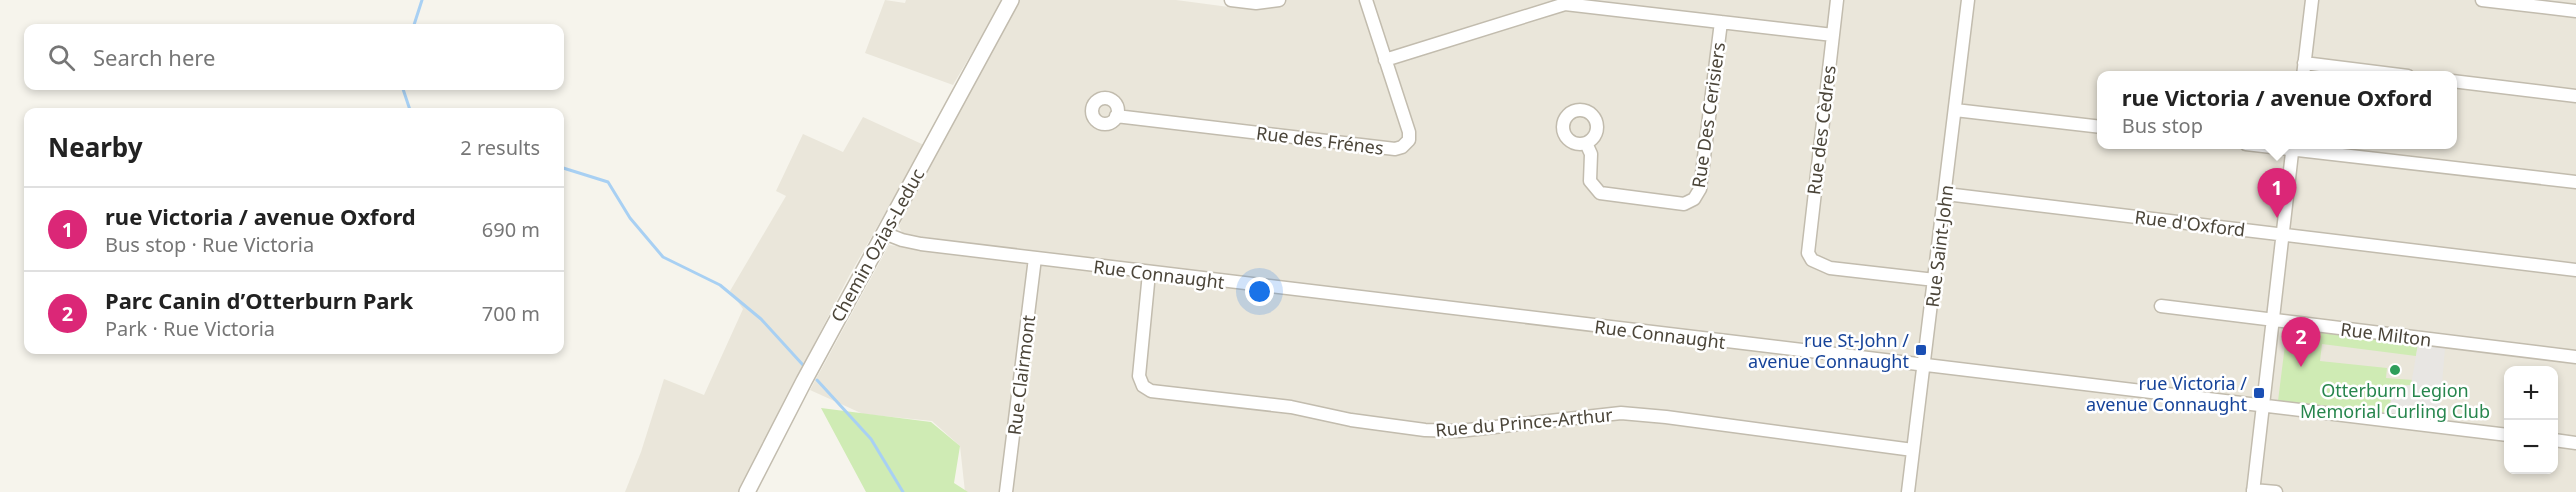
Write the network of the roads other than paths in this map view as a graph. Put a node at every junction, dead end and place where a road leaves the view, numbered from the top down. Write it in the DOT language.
graph roads {
  1 [pos="1011,0"];
  2 [pos="1231,0"];
  3 [pos="1279,0"];
  4 [pos="1365,0"];
  5 [pos="1837,0"];
  6 [pos="1968,0"];
  7 [pos="2312,0"];
  8 [pos="2482,0"];
  9 [pos="2576,11"];
  10 [pos="1721,22"];
  11 [pos="1833,35"];
  12 [pos="1385,60"];
  13 [pos="2303,69"];
  14 [pos="2338,71"];
  15 [pos="2457,82"];
  16 [pos="2576,96"];
  17 [pos="1955,110"];
  18 [pos="1116,116"];
  19 [pos="2097,126"];
  20 [pos="1586,143"];
  21 [pos="2293,149"];
  22 [pos="2309,149"];
  23 [pos="2576,182"];
  24 [pos="1946,194"];
  25 [pos="884,233"];
  26 [pos="2282,234"];
  27 [pos="1035,258"];
  28 [pos="2576,270"];
  29 [pos="1149,273"];
  30 [pos="1935,280"];
  31 [pos="2161,306"];
  32 [pos="2273,320"];
  33 [pos="2576,357"];
  34 [pos="1924,365"];
  35 [pos="2263,405"];
  36 [pos="2504,435"];
  37 [pos="2558,441"];
  38 [pos="2576,443"];
  39 [pos="1914,450"];
  40 [pos="2253,491"];
  41 [pos="747,492"];
  42 [pos="1006,492"];
  43 [pos="1908,492"];
  44 [pos="2276,492"];
  1 -- 25 [label="street, Chemin Ozias-Leduc"];
  2 -- 3 [label="street"];
  4 -- 12 [label="street, Rue des Frénes"];
  5 -- 11 [label="street, Rue des Cèdres"];
  6 -- 17 [label="street, Rue Saint-John"];
  7 -- 13 [label="street"];
  8 -- 9 [label="street"];
  10 -- 11 [label="street"];
  10 -- 12 [label="street"];
  10 -- 20 [label="street, Rue Des Cerisiers"];
  11 -- 30 [label="street, Rue des Cèdres"];
  12 -- 18 [label="street, Rue des Frénes"];
  13 -- 14 [label="street"];
  15 -- 16 [label="street"];
  17 -- 19 [label="street"];
  17 -- 24 [label="street, Rue Saint-John"];
  21 -- 26 [label="street"];
  22 -- 23 [label="street"];
  24 -- 26 [label="street, Rue d'Oxford"];
  24 -- 30 [label="street, Rue Saint-John"];
  25 -- 27 [label="street, Rue Connaught"];
  25 -- 41 [label="street, Chemin Ozias-Leduc"];
  26 -- 28 [label="street, Rue d'Oxford"];
  26 -- 32 [label="street"];
  27 -- 29 [label="street, Rue Connaught"];
  27 -- 42 [label="street, Rue Clairmont"];
  29 -- 34 [label="street, Rue Connaught"];
  29 -- 39 [label="street, Rue du Prince-Arthur"];
  30 -- 34 [label="street, Rue Saint-John"];
  31 -- 32 [label="street, Rue Milton"];
  32 -- 33 [label="street, Rue Milton"];
  32 -- 35 [label="street"];
  34 -- 35 [label="street, Rue Connaught"];
  34 -- 39 [label="street, Rue Saint-John"];
  35 -- 36 [label="street, Rue Connaught"];
  35 -- 40 [label="street"];
  37 -- 38 [label="street"];
  39 -- 43 [label="street, Rue Saint-John"];
  40 -- 44 [label="street"];
}
